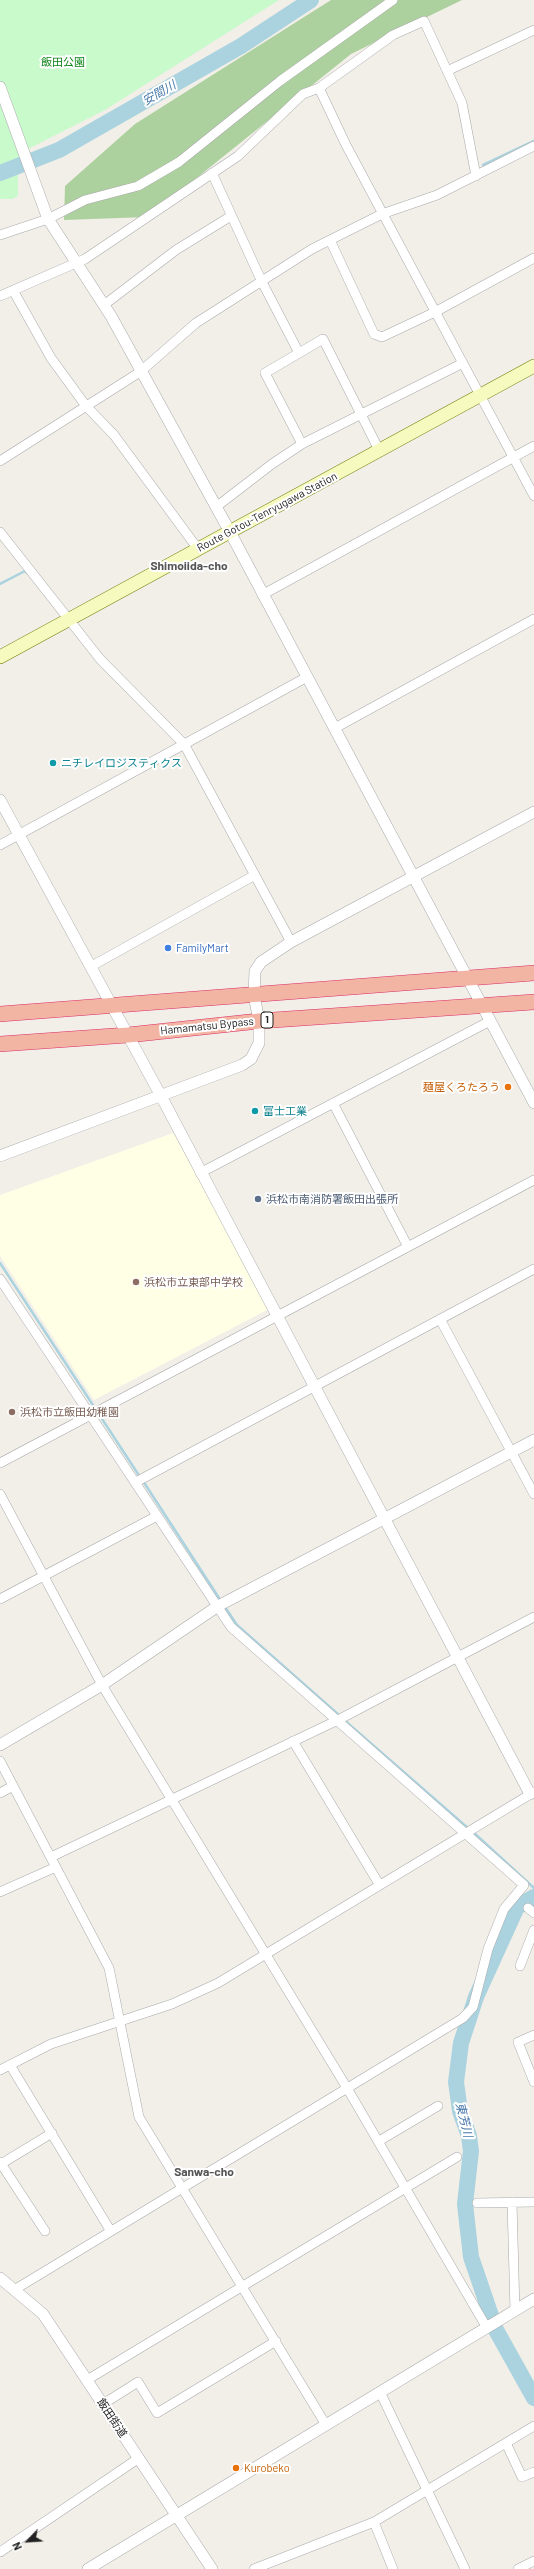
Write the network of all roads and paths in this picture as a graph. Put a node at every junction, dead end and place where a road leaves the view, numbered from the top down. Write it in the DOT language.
graph roads {
  1 [pos="393,0"];
  2 [pos="534,30"];
  3 [pos="447,71"];
  4 [pos="0,87"];
  5 [pos="319,88"];
  6 [pos="534,146"];
  7 [pos="212,174"];
  8 [pos="476,176"];
  9 [pos="382,214"];
  10 [pos="46,216"];
  11 [pos="231,216"];
  12 [pos="0,235"];
  13 [pos="330,240"];
  14 [pos="534,258"];
  15 [pos="77,263"];
  16 [pos="262,282"];
  17 [pos="14,292"];
  18 [pos="0,296"];
  19 [pos="104,304"];
  20 [pos="435,312"];
  21 [pos="299,353"];
  22 [pos="463,363"];
  23 [pos="534,366"];
  24 [pos="140,372"];
  25 [pos="481,395"];
  26 [pos="86,406"];
  27 [pos="362,414"];
  28 [pos="302,444"];
  29 [pos="534,446"];
  30 [pos="379,450"];
  31 [pos="513,458"];
  32 [pos="0,461"];
  33 [pos="534,496"];
  34 [pos="216,507"];
  35 [pos="0,532"];
  36 [pos="230,532"];
  37 [pos="198,549"];
  38 [pos="262,595"];
  39 [pos="534,619"];
  40 [pos="68,620"];
  41 [pos="0,657"];
  42 [pos="307,676"];
  43 [pos="334,728"];
  44 [pos="184,744"];
  45 [pos="0,800"];
  46 [pos="534,812"];
  47 [pos="19,835"];
  48 [pos="0,845"];
  49 [pos="255,875"];
  50 [pos="414,877"];
  51 [pos="291,942"];
  52 [pos="90,967"];
  53 [pos="534,973"];
  54 [pos="468,978"];
  55 [pos="254,995"];
  56 [pos="534,1002"];
  57 [pos="110,1005"];
  58 [pos="484,1007"];
  59 [pos="0,1014"];
  60 [pos="490,1020"];
  61 [pos="259,1021"];
  62 [pos="128,1035"];
  63 [pos="0,1044"];
  64 [pos="161,1096"];
  65 [pos="333,1103"];
  66 [pos="534,1103"];
  67 [pos="0,1156"];
  68 [pos="200,1173"];
  69 [pos="534,1180"];
  70 [pos="408,1248"];
  71 [pos="534,1269"];
  72 [pos="0,1279"];
  73 [pos="277,1316"];
  74 [pos="440,1319"];
  75 [pos="314,1386"];
  76 [pos="91,1415"];
  77 [pos="534,1440"];
  78 [pos="512,1452"];
  79 [pos="0,1463"];
  80 [pos="136,1482"];
  81 [pos="0,1494"];
  82 [pos="534,1494"];
  83 [pos="157,1516"];
  84 [pos="384,1519"];
  85 [pos="44,1576"];
  86 [pos="0,1599"];
  87 [pos="218,1606"];
  88 [pos="534,1617"];
  89 [pos="457,1657"];
  90 [pos="102,1685"];
  91 [pos="338,1720"];
  92 [pos="293,1741"];
  93 [pos="0,1745"];
  94 [pos="0,1762"];
  95 [pos="13,1786"];
  96 [pos="0,1793"];
  97 [pos="533,1796"];
  98 [pos="172,1798"];
  99 [pos="466,1833"];
  100 [pos="51,1857"];
  101 [pos="56,1867"];
  102 [pos="379,1884"];
  103 [pos="0,1892"];
  104 [pos="534,1930"];
  105 [pos="266,1954"];
  106 [pos="520,1966"];
  107 [pos="121,2020"];
  108 [pos="534,2036"];
  109 [pos="10,2065"];
  110 [pos="0,2070"];
  111 [pos="534,2082"];
  112 [pos="347,2088"];
  113 [pos="438,2106"];
  114 [pos="52,2133"];
  115 [pos="379,2141"];
  116 [pos="456,2157"];
  117 [pos="1,2166"];
  118 [pos="183,2187"];
  119 [pos="406,2187"];
  120 [pos="512,2202"];
  121 [pos="534,2202"];
  122 [pos="477,2203"];
  123 [pos="110,2230"];
  124 [pos="44,2231"];
  125 [pos="0,2278"];
  126 [pos="242,2286"];
  127 [pos="14,2290"];
  128 [pos="534,2299"];
  129 [pos="515,2311"];
  130 [pos="487,2328"];
  131 [pos="276,2342"];
  132 [pos="87,2380"];
  133 [pos="380,2392"];
  134 [pos="103,2404"];
  135 [pos="326,2425"];
  136 [pos="534,2426"];
  137 [pos="506,2443"];
  138 [pos="139,2458"];
  139 [pos="534,2472"];
  140 [pos="426,2490"];
  141 [pos="177,2514"];
  142 [pos="374,2522"];
  143 [pos="0,2552"];
  144 [pos="534,2561"];
  145 [pos="88,2569"];
  146 [pos="212,2569"];
  147 [pos="254,2569"];
  148 [pos="393,2569"];
  149 [pos="465,2569"];
  150 [pos="518,2569"];
  1 -- 10 [label="street"];
  2 -- 3 [label="street"];
  3 -- 5 [label="street"];
  3 -- 8 [label="street"];
  4 -- 10 [label="street"];
  5 -- 7 [label="street"];
  5 -- 9 [label="street"];
  6 -- 8 [label="street"];
  7 -- 11 [label="street"];
  7 -- 15 [label="street"];
  8 -- 9 [label="street"];
  9 -- 13 [label="street"];
  9 -- 20 [label="street"];
  10 -- 12 [label="street"];
  10 -- 15 [label="street"];
  11 -- 16 [label="street"];
  11 -- 19 [label="street"];
  13 -- 16 [label="street"];
  13 -- 20 [label="street"];
  14 -- 20 [label="street"];
  15 -- 17 [label="street"];
  15 -- 19 [label="street"];
  16 -- 21 [label="street"];
  16 -- 24 [label="street"];
  17 -- 18 [label="street"];
  17 -- 26 [label="street"];
  19 -- 24 [label="street"];
  20 -- 22 [label="street"];
  21 -- 27 [label="street"];
  21 -- 28 [label="street"];
  22 -- 25 [label="street"];
  22 -- 27 [label="street"];
  23 -- 25 [label="main road, Route Gotou-Tenryugawa Station"];
  24 -- 26 [label="street"];
  24 -- 34 [label="street"];
  25 -- 30 [label="main road, Route Gotou-Tenryugawa Station"];
  25 -- 31 [label="street"];
  26 -- 32 [label="street"];
  26 -- 37 [label="street"];
  27 -- 28 [label="street"];
  27 -- 30 [label="street"];
  28 -- 34 [label="street"];
  29 -- 31 [label="street"];
  30 -- 36 [label="main road, Route Gotou-Tenryugawa Station"];
  31 -- 33 [label="street"];
  31 -- 38 [label="street"];
  34 -- 36 [label="street"];
  35 -- 40 [label="street"];
  36 -- 37 [label="main road, Route Gotou-Tenryugawa Station"];
  36 -- 38 [label="street"];
  37 -- 40 [label="main road, Route Gotou-Tenryugawa Station"];
  38 -- 42 [label="street"];
  39 -- 43 [label="street"];
  40 -- 41 [label="main road, Route Gotou-Tenryugawa Station"];
  40 -- 44 [label="street"];
  42 -- 43 [label="street"];
  42 -- 44 [label="street"];
  43 -- 50 [label="street"];
  44 -- 47 [label="street"];
  44 -- 49 [label="street"];
  45 -- 47 [label="street"];
  46 -- 50 [label="street"];
  47 -- 48 [label="street"];
  47 -- 52 [label="street"];
  49 -- 51 [label="street"];
  49 -- 52 [label="street"];
  50 -- 51 [label="street"];
  50 -- 54 [label="street"];
  51 -- 55 [label="street"];
  52 -- 57 [label="street"];
  53 -- 54 [label="highway"];
  54 -- 55 [label="highway"];
  54 -- 58 [label="street"];
  55 -- 57 [label="highway"];
  55 -- 61 [label="street"];
  56 -- 58 [label="highway, Hamamatsu Bypass / 1"];
  57 -- 59 [label="highway"];
  57 -- 62 [label="street"];
  58 -- 60 [label="street"];
  58 -- 61 [label="highway, Hamamatsu Bypass / 1"];
  60 -- 65 [label="street"];
  60 -- 66 [label="street"];
  61 -- 62 [label="highway, Hamamatsu Bypass / 1"];
  61 -- 64 [label="street"];
  62 -- 63 [label="highway, Hamamatsu Bypass / 1"];
  62 -- 64 [label="street"];
  64 -- 67 [label="street"];
  64 -- 68 [label="street"];
  65 -- 68 [label="street"];
  65 -- 70 [label="street"];
  68 -- 73 [label="street"];
  69 -- 70 [label="street"];
  70 -- 73 [label="street"];
  71 -- 74 [label="street"];
  72 -- 76 [label="street"];
  73 -- 75 [label="street"];
  73 -- 76 [label="street"];
  74 -- 75 [label="street"];
  74 -- 78 [label="street"];
  75 -- 80 [label="street"];
  75 -- 84 [label="street"];
  76 -- 79 [label="street"];
  76 -- 80 [label="street"];
  77 -- 78 [label="street"];
  78 -- 82 [label="street"];
  78 -- 84 [label="street"];
  80 -- 83 [label="street"];
  81 -- 85 [label="street"];
  83 -- 85 [label="street"];
  83 -- 87 [label="street"];
  84 -- 87 [label="street"];
  84 -- 89 [label="street"];
  85 -- 86 [label="street"];
  85 -- 90 [label="street"];
  87 -- 90 [label="street"];
  87 -- 91 [label="street"];
  88 -- 89 [label="street"];
  89 -- 91 [label="street"];
  89 -- 97 [label="street"];
  90 -- 93 [label="street"];
  90 -- 98 [label="street"];
  91 -- 92 [label="street"];
  91 -- 99 [label="street"];
  92 -- 98 [label="street"];
  92 -- 102 [label="street"];
  94 -- 95 [label="street"];
  95 -- 96 [label="street"];
  95 -- 100 [label="street"];
  97 -- 99 [label="street"];
  98 -- 100 [label="street"];
  98 -- 105 [label="street"];
  99 -- 102 [label="street"];
  99 -- 112 [label="street"];
  100 -- 101 [label="street"];
  101 -- 103 [label="street"];
  101 -- 107 [label="street"];
  102 -- 105 [label="street"];
  104 -- 106 [label="street"];
  105 -- 107 [label="street"];
  105 -- 112 [label="street"];
  107 -- 109 [label="street"];
  107 -- 118 [label="street"];
  108 -- 111 [label="street"];
  109 -- 110 [label="street"];
  109 -- 114 [label="street"];
  112 -- 115 [label="street"];
  112 -- 118 [label="street"];
  113 -- 115 [label="street"];
  114 -- 117 [label="street"];
  114 -- 123 [label="street"];
  115 -- 119 [label="street"];
  116 -- 119 [label="street"];
  117 -- 124 [label="street"];
  118 -- 123 [label="street"];
  118 -- 126 [label="street"];
  119 -- 126 [label="street"];
  119 -- 130 [label="street"];
  120 -- 121 [label="street"];
  120 -- 122 [label="street"];
  120 -- 129 [label="street"];
  123 -- 127 [label="street"];
  125 -- 127 [label="street, 飯田街道"];
  126 -- 131 [label="street"];
  126 -- 132 [label="street"];
  127 -- 132 [label="street, 飯田街道"];
  128 -- 129 [label="street"];
  129 -- 130 [label="street"];
  130 -- 133 [label="street"];
  131 -- 134 [label="street"];
  131 -- 135 [label="street"];
  132 -- 134 [label="street, 飯田街道"];
  133 -- 135 [label="street"];
  133 -- 140 [label="street"];
  134 -- 138 [label="street, 飯田街道"];
  135 -- 141 [label="street"];
  136 -- 137 [label="street"];
  137 -- 139 [label="street"];
  137 -- 140 [label="street"];
  138 -- 141 [label="street, 飯田街道"];
  138 -- 143 [label="street"];
  140 -- 142 [label="street"];
  140 -- 149 [label="street"];
  141 -- 145 [label="street"];
  141 -- 146 [label="street, 飯田街道"];
  142 -- 147 [label="street"];
  142 -- 148 [label="street"];
  144 -- 150 [label="street"];
}
